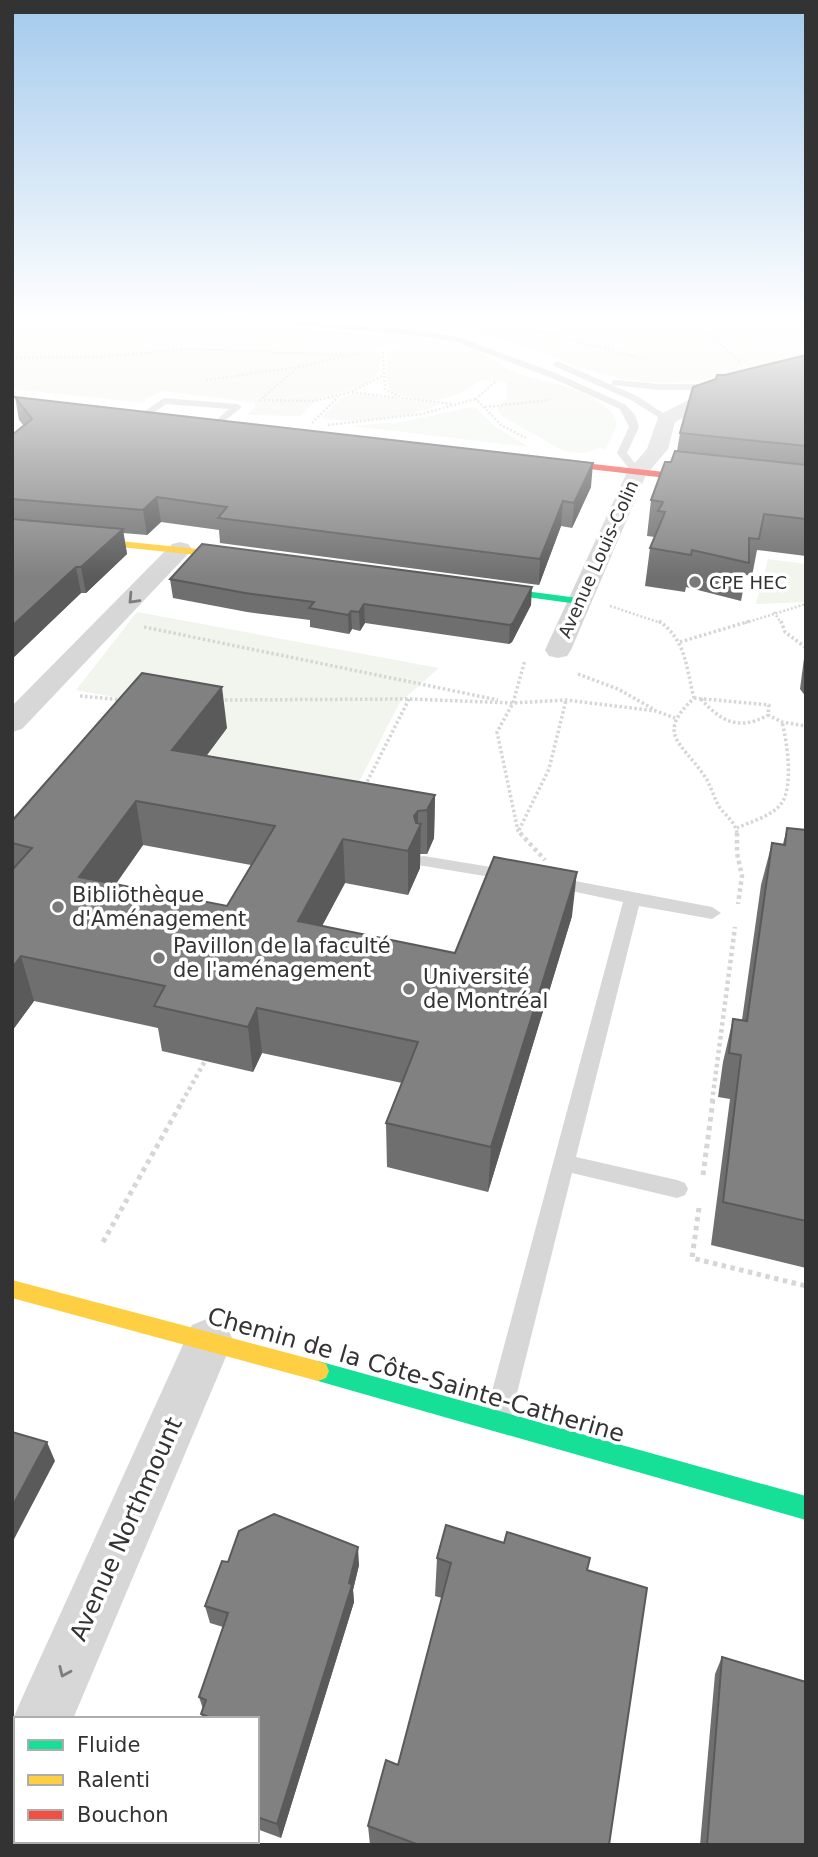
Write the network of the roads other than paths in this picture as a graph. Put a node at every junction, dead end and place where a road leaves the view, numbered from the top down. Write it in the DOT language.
graph roads {
  1 [pos="157,405"];
  2 [pos="209,405"];
  3 [pos="619,405"];
  4 [pos="644,405"];
  5 [pos="686,405"];
  6 [pos="139,414"];
  7 [pos="181,419"];
  8 [pos="666,419"];
  9 [pos="212,422"];
  10 [pos="245,426"];
  11 [pos="522,459"];
  12 [pos="637,472"];
  13 [pos="806,491"];
  14 [pos="12,533"];
  15 [pos="180,549"];
  16 [pos="258,559"];
  17 [pos="461,586"];
  18 [pos="579,601"];
  19 [pos="558,650"];
  20 [pos="12,723"];
  21 [pos="424,861"];
  22 [pos="632,899"];
  23 [pos="712,913"];
  24 [pos="564,1163"];
  25 [pos="677,1189"];
  26 [pos="12,1289"];
  27 [pos="209,1340"];
  28 [pos="497,1421"];
  29 [pos="806,1508"];
  30 [pos="44,1717"];
  1 -- 6 [label="lane"];
  2 -- 9 [label="lane"];
  3 -- 12 [label="lane"];
  4 -- 8 [label="lane"];
  5 -- 8 [label="street"];
  6 -- 7 [label="street"];
  8 -- 12 [label="street, Avenue Louis-Colin"];
  9 -- 10 [label="street"];
  11 -- 12 [label="street"];
  12 -- 13 [label="street"];
  12 -- 18 [label="street, Avenue Louis-Colin"];
  14 -- 15 [label="street"];
  15 -- 16 [label="street"];
  15 -- 20 [label="street, one-way"];
  17 -- 18 [label="street"];
  18 -- 19 [label="street, Avenue Louis-Colin"];
  21 -- 22 [label="lane"];
  22 -- 23 [label="lane"];
  22 -- 24 [label="lane"];
  24 -- 25 [label="lane"];
  24 -- 28 [label="lane"];
  26 -- 27 [label="street, Chemin de la Côte-Sainte-Catherine"];
  27 -- 28 [label="street, Chemin de la Côte-Sainte-Catherine"];
  27 -- 30 [label="street, Avenue Northmount, one-way"];
  28 -- 29 [label="street, Chemin de la Côte-Sainte-Catherine"];
}
